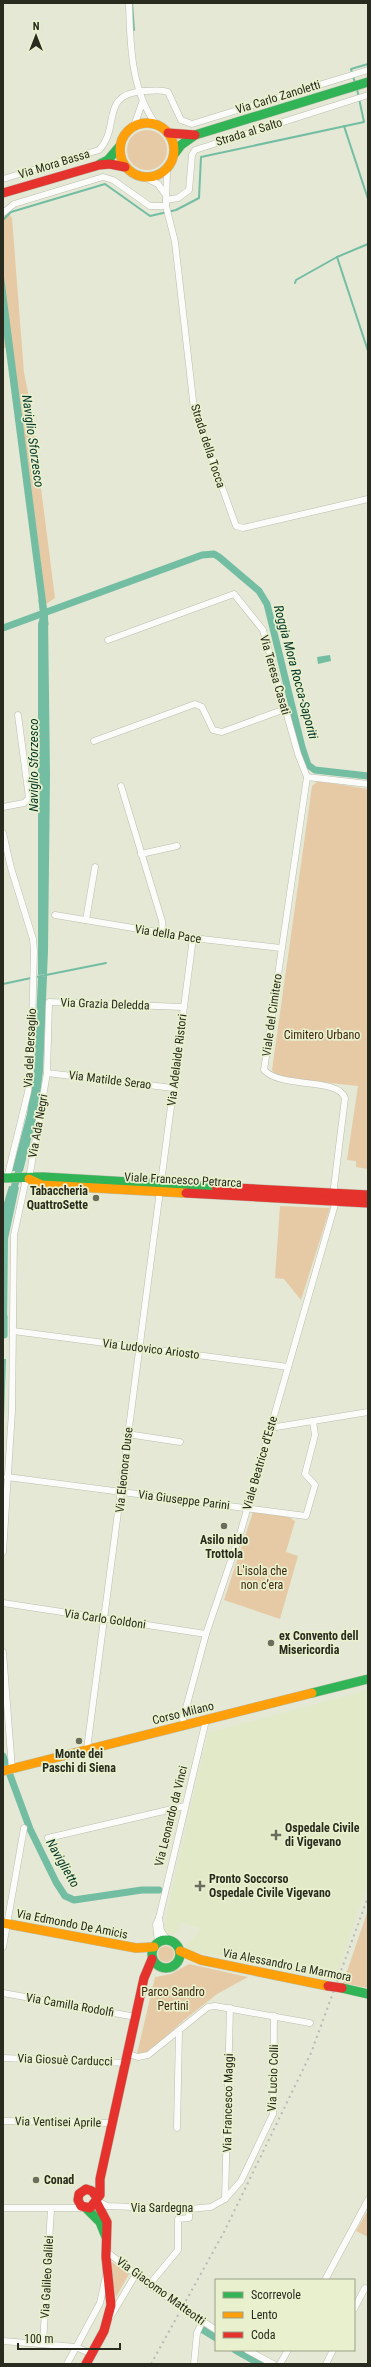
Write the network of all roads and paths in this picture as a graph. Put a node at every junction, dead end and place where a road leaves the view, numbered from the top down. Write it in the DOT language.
graph roads {
  1 [pos="129,3"];
  2 [pos="368,70"];
  3 [pos="368,82"];
  4 [pos="140,92"];
  5 [pos="368,95"];
  6 [pos="143,99"];
  7 [pos="156,124"];
  8 [pos="134,126"];
  9 [pos="168,133"];
  10 [pos="195,135"];
  11 [pos="120,146"];
  12 [pos="174,154"];
  13 [pos="99,165"];
  14 [pos="125,167"];
  15 [pos="167,170"];
  16 [pos="146,178"];
  17 [pos="3,179"];
  18 [pos="3,193"];
  19 [pos="166,205"];
  20 [pos="3,213"];
  21 [pos="368,499"];
  22 [pos="108,640"];
  23 [pos="285,709"];
  24 [pos="18,715"];
  25 [pos="94,742"];
  26 [pos="307,777"];
  27 [pos="368,784"];
  28 [pos="121,786"];
  29 [pos="3,807"];
  30 [pos="3,833"];
  31 [pos="177,846"];
  32 [pos="141,854"];
  33 [pos="95,867"];
  34 [pos="55,915"];
  35 [pos="86,920"];
  36 [pos="163,933"];
  37 [pos="193,938"];
  38 [pos="281,948"];
  39 [pos="183,1007"];
  40 [pos="47,1073"];
  41 [pos="173,1088"];
  42 [pos="7,1178"];
  43 [pos="25,1179"];
  44 [pos="161,1187"];
  45 [pos="368,1195"];
  46 [pos="335,1197"];
  47 [pos="368,1203"];
  48 [pos="13,1331"];
  49 [pos="139,1348"];
  50 [pos="288,1366"];
  51 [pos="368,1412"];
  52 [pos="313,1421"];
  53 [pos="270,1428"];
  54 [pos="127,1434"];
  55 [pos="180,1442"];
  56 [pos="7,1477"];
  57 [pos="122,1492"];
  58 [pos="247,1508"];
  59 [pos="3,1552"];
  60 [pos="3,1603"];
  61 [pos="105,1619"];
  62 [pos="206,1634"];
  63 [pos="3,1652"];
  64 [pos="368,1679"];
  65 [pos="206,1720"];
  66 [pos="184,1725"];
  67 [pos="87,1749"];
  68 [pos="9,1770"];
  69 [pos="185,1806"];
  70 [pos="24,1828"];
  71 [pos="48,1838"];
  72 [pos="159,1918"];
  73 [pos="5,1924"];
  74 [pos="168,1940"];
  75 [pos="156,1945"];
  76 [pos="3,1947"];
  77 [pos="136,1948"];
  78 [pos="180,1951"];
  79 [pos="152,1958"];
  80 [pos="201,1960"];
  81 [pos="178,1962"];
  82 [pos="163,1968"];
  83 [pos="145,1981"];
  84 [pos="3,1993"];
  85 [pos="368,1994"];
  86 [pos="230,2008"];
  87 [pos="274,2016"];
  88 [pos="136,2017"];
  89 [pos="310,2023"];
  90 [pos="179,2031"];
  91 [pos="3,2058"];
  92 [pos="128,2058"];
  93 [pos="3,2121"];
  94 [pos="113,2123"];
  95 [pos="176,2128"];
  96 [pos="100,2179"];
  97 [pos="86,2189"];
  98 [pos="225,2198"];
  99 [pos="368,2200"];
  100 [pos="97,2201"];
  101 [pos="3,2208"];
  102 [pos="86,2208"];
  103 [pos="51,2209"];
  104 [pos="189,2209"];
  105 [pos="106,2238"];
  106 [pos="106,2251"];
  107 [pos="108,2269"];
  108 [pos="136,2274"];
  109 [pos="326,2279"];
  110 [pos="148,2285"];
  111 [pos="368,2289"];
  112 [pos="355,2306"];
  113 [pos="108,2320"];
  114 [pos="202,2322"];
  115 [pos="215,2329"];
  116 [pos="3,2341"];
  117 [pos="44,2344"];
  118 [pos="76,2347"];
  119 [pos="249,2351"];
  120 [pos="287,2351"];
  121 [pos="332,2351"];
  122 [pos="92,2354"];
  123 [pos="67,2364"];
  124 [pos="86,2364"];
  125 [pos="194,2364"];
  126 [pos="273,2364"];
  127 [pos="280,2364"];
  128 [pos="326,2364"];
  1 -- 4 [label="street"];
  2 -- 4 [label="street, Strada al Salto"];
  3 -- 10 [label="street, Via Carlo Zanoletti"];
  4 -- 6 [label="street"];
  4 -- 17 [label="street, Via Mora Bassa"];
  5 -- 19 [label="street, Strada al Salto"];
  6 -- 7 [label="street"];
  6 -- 8 [label="street"];
  7 -- 8 [label="street"];
  7 -- 9 [label="street"];
  8 -- 11 [label="street"];
  9 -- 10 [label="street, Via Carlo Zanoletti"];
  9 -- 12 [label="street"];
  10 -- 12 [label="street, Via Carlo Zanoletti"];
  11 -- 13 [label="street"];
  11 -- 14 [label="street"];
  12 -- 15 [label="street"];
  13 -- 14 [label="street"];
  13 -- 18 [label="street"];
  14 -- 16 [label="street"];
  15 -- 16 [label="street"];
  15 -- 19 [label="street"];
  16 -- 19 [label="street"];
  19 -- 20 [label="street"];
  19 -- 21 [label="street, Strada della Tocca"];
  22 -- 23 [label="street, Via Teresa Casati"];
  23 -- 25 [label="street"];
  23 -- 26 [label="street, Via Teresa Casati"];
  24 -- 29 [label="street"];
  26 -- 27 [label="street"];
  26 -- 38 [label="street, Viale del Cimitero"];
  28 -- 32 [label="street"];
  30 -- 42 [label="street, Via del Bersaglio"];
  31 -- 32 [label="street"];
  32 -- 36 [label="street"];
  33 -- 35 [label="street"];
  34 -- 35 [label="street, Via della Pace"];
  35 -- 36 [label="street, Via della Pace"];
  36 -- 37 [label="street, Via della Pace"];
  37 -- 38 [label="street, Via della Pace"];
  37 -- 39 [label="street, Via Adelaide Ristori"];
  38 -- 46 [label="street, Viale del Cimitero"];
  39 -- 40 [label="street, Via Grazia Deledda"];
  39 -- 41 [label="street, Via Adelaide Ristori"];
  40 -- 41 [label="street, Via Matilde Serao"];
  40 -- 43 [label="street, Via Ada Negri"];
  41 -- 44 [label="street, Via Adelaide Ristori"];
  42 -- 43 [label="street, Viale Francesco Petrarca"];
  43 -- 44 [label="street, Viale Francesco Petrarca"];
  43 -- 48 [label="street, Via Ada Negri"];
  44 -- 46 [label="street, Viale Francesco Petrarca"];
  44 -- 49 [label="street, Via Eleonora Duse"];
  45 -- 46 [label="street"];
  46 -- 47 [label="street"];
  46 -- 50 [label="street, Viale Beatrice d'Este"];
  48 -- 49 [label="street, Via Ludovico Ariosto"];
  48 -- 56 [label="street, Via Ada Negri"];
  49 -- 50 [label="street, Via Ludovico Ariosto"];
  49 -- 54 [label="street, Via Eleonora Duse"];
  50 -- 53 [label="street, Viale Beatrice d'Este"];
  51 -- 52 [label="street"];
  52 -- 53 [label="street"];
  52 -- 58 [label="street, Via Giuseppe Parini"];
  53 -- 58 [label="street, Viale Beatrice d'Este"];
  54 -- 55 [label="street"];
  54 -- 57 [label="street, Via Eleonora Duse"];
  56 -- 57 [label="street, Via Giuseppe Parini"];
  56 -- 59 [label="street, Via Ada Negri"];
  57 -- 58 [label="street, Via Giuseppe Parini"];
  57 -- 61 [label="street, Via Eleonora Duse"];
  58 -- 62 [label="street, Viale Beatrice d'Este"];
  60 -- 61 [label="street, Via Carlo Goldoni"];
  61 -- 62 [label="street, Via Carlo Goldoni"];
  61 -- 67 [label="street, Via Eleonora Duse"];
  62 -- 66 [label="street, Viale Beatrice d'Este"];
  63 -- 68 [label="street"];
  64 -- 65 [label="street, Corso Milano"];
  65 -- 66 [label="street, Corso Milano"];
  65 -- 69 [label="street, Via Leonardo da Vinci"];
  66 -- 67 [label="street, Corso Milano"];
  67 -- 68 [label="street, Corso Milano"];
  69 -- 71 [label="street"];
  69 -- 72 [label="street, Via Leonardo da Vinci"];
  70 -- 73 [label="street"];
  72 -- 74 [label="street"];
  72 -- 75 [label="street, Via Leonardo da Vinci"];
  73 -- 76 [label="street"];
  73 -- 77 [label="street, Via Edmondo De Amicis"];
  74 -- 75 [label="street"];
  74 -- 78 [label="street"];
  75 -- 77 [label="street, Via Edmondo De Amicis"];
  75 -- 79 [label="street"];
  77 -- 79 [label="street, Via Edmondo De Amicis"];
  78 -- 80 [label="street, Via Alessandro La Marmora"];
  78 -- 81 [label="street"];
  79 -- 82 [label="street"];
  79 -- 83 [label="street"];
  80 -- 81 [label="street, Via Alessandro La Marmora"];
  80 -- 85 [label="street, Via Alessandro La Marmora, bridge"];
  81 -- 82 [label="street"];
  82 -- 83 [label="street"];
  83 -- 88 [label="street"];
  84 -- 88 [label="street, Via Camilla Rodolfi"];
  86 -- 87 [label="street, Via Giosuè Carducci"];
  86 -- 90 [label="street, Via Giosuè Carducci"];
  86 -- 98 [label="street, Via Francesco Maggi"];
  87 -- 89 [label="street, Via Giosuè Carducci"];
  87 -- 98 [label="street, Via Lucio Colli"];
  88 -- 92 [label="street"];
  90 -- 92 [label="street, Via Giosuè Carducci"];
  90 -- 95 [label="street"];
  91 -- 92 [label="street, Via Giosuè Carducci"];
  92 -- 94 [label="street"];
  93 -- 94 [label="street, Via Ventisei Aprile"];
  94 -- 96 [label="street"];
  96 -- 97 [label="street"];
  96 -- 100 [label="street"];
  97 -- 100 [label="street"];
  97 -- 102 [label="street"];
  98 -- 104 [label="street, Via Sardegna"];
  99 -- 109 [label="street"];
  100 -- 102 [label="street"];
  100 -- 104 [label="street, Via Sardegna"];
  100 -- 105 [label="street"];
  101 -- 103 [label="street"];
  102 -- 103 [label="street"];
  102 -- 105 [label="street"];
  103 -- 117 [label="street, Via Galileo Galilei"];
  104 -- 110 [label="street"];
  105 -- 106 [label="street"];
  106 -- 107 [label="street"];
  106 -- 108 [label="street, Via Giacomo Matteotti"];
  107 -- 113 [label="street"];
  107 -- 118 [label="street"];
  108 -- 110 [label="street, Via Giacomo Matteotti"];
  108 -- 113 [label="street"];
  110 -- 114 [label="street, Via Giacomo Matteotti"];
  111 -- 112 [label="street"];
  113 -- 122 [label="street"];
  114 -- 115 [label="street, Via Giacomo Matteotti"];
  114 -- 125 [label="street"];
  116 -- 117 [label="street"];
  117 -- 118 [label="street"];
  118 -- 122 [label="street"];
  118 -- 123 [label="street"];
  119 -- 126 [label="street"];
  120 -- 127 [label="street"];
  121 -- 128 [label="street"];
  122 -- 124 [label="street"];
}
